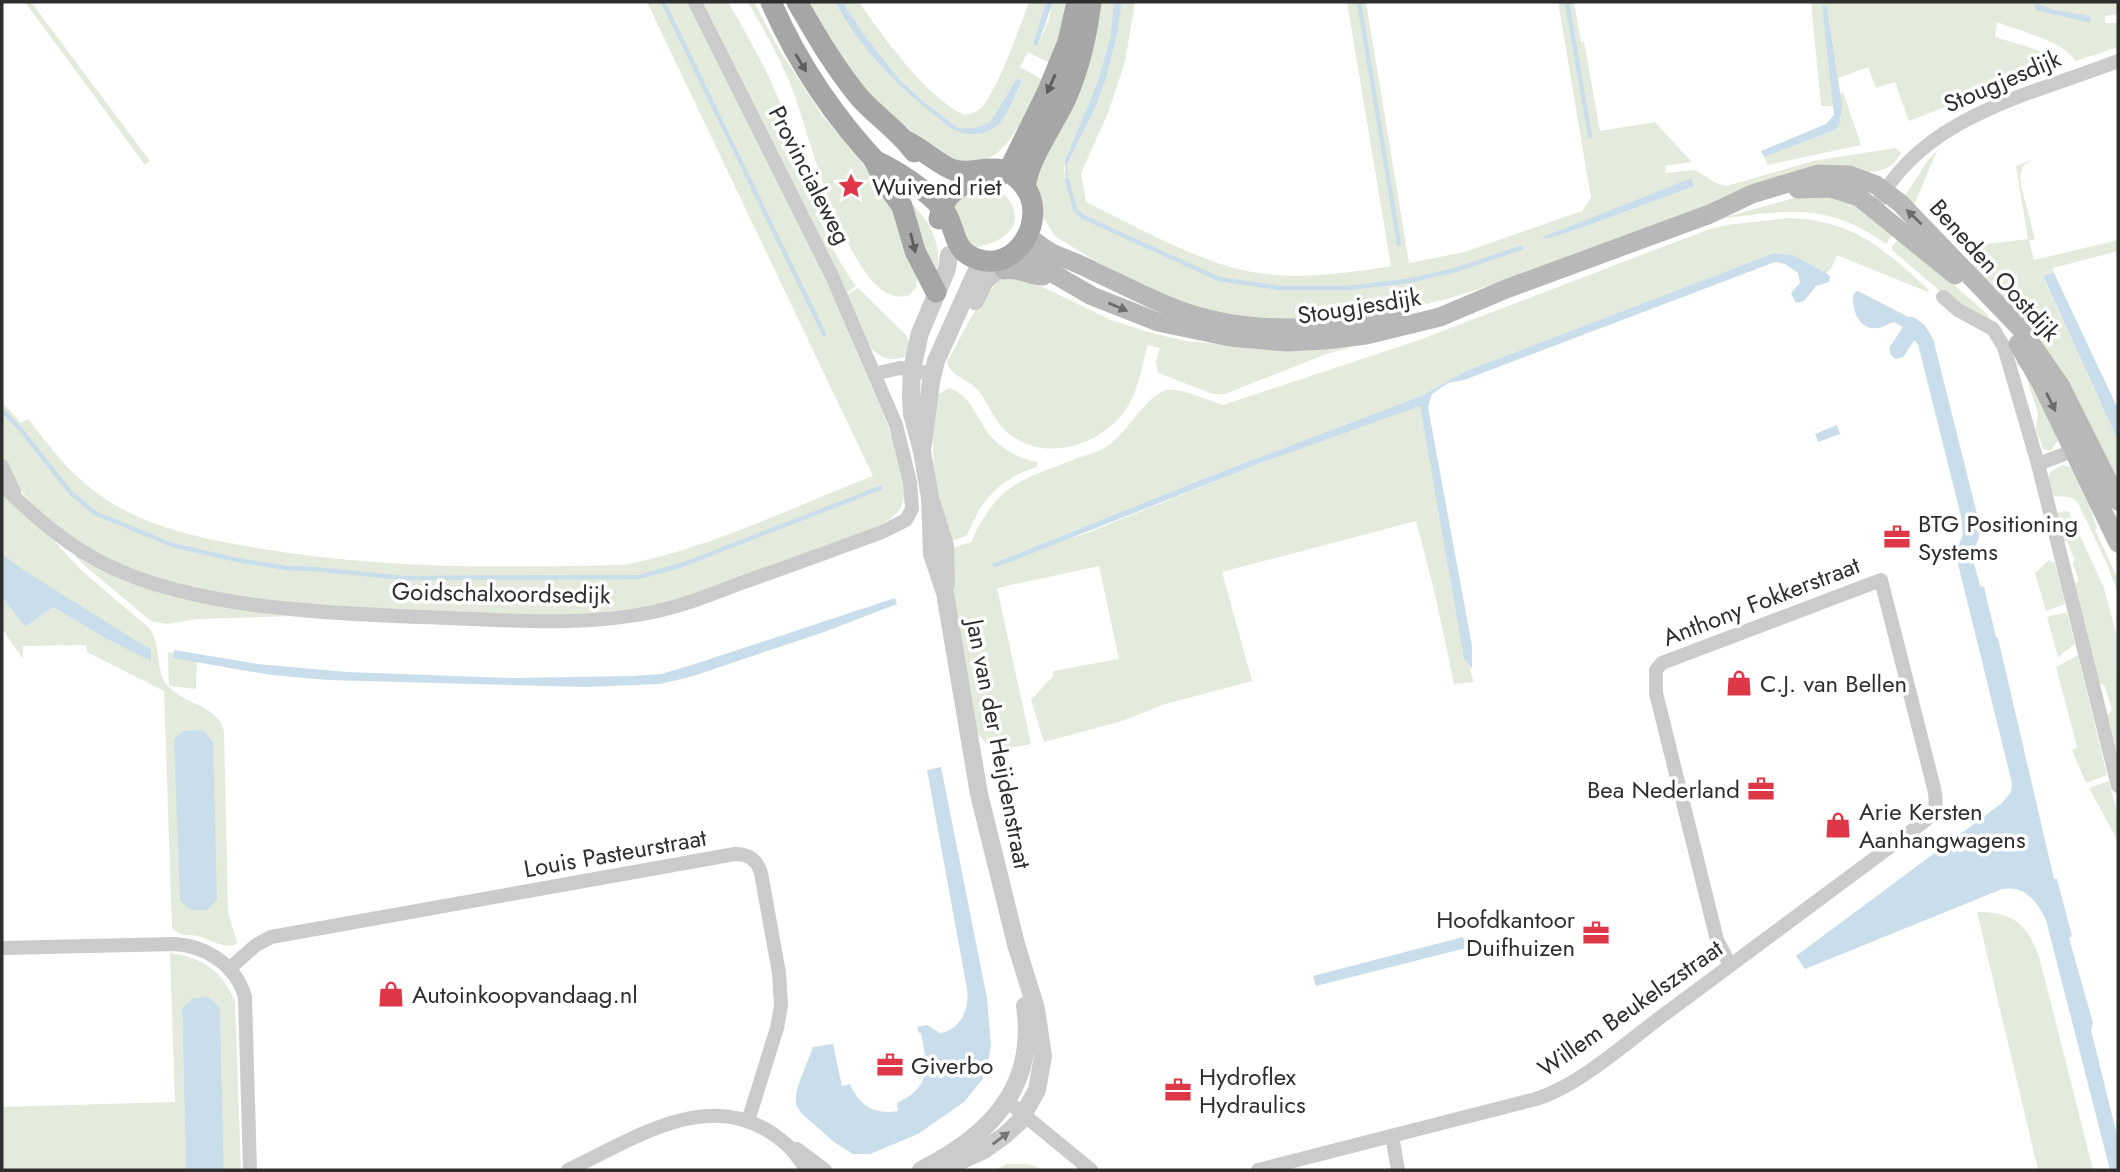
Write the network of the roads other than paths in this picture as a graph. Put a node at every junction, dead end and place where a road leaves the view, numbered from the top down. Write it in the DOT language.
graph roads {
  1 [pos="695,2"];
  2 [pos="771,2"];
  3 [pos="797,2"];
  4 [pos="1077,2"];
  5 [pos="1091,2"];
  6 [pos="2118,61"];
  7 [pos="874,160"];
  8 [pos="985,175"];
  9 [pos="1026,188"];
  10 [pos="1880,199"];
  11 [pos="940,216"];
  12 [pos="1026,228"];
  13 [pos="949,255"];
  14 [pos="987,265"];
  15 [pos="1506,289"];
  16 [pos="936,292"];
  17 [pos="1943,298"];
  18 [pos="912,369"];
  19 [pos="874,374"];
  20 [pos="933,374"];
  21 [pos="2082,447"];
  22 [pos="922,451"];
  23 [pos="2038,464"];
  24 [pos="2,466"];
  25 [pos="2,485"];
  26 [pos="18,500"];
  27 [pos="2118,501"];
  28 [pos="2118,543"];
  29 [pos="2118,786"];
  30 [pos="1936,800"];
  31 [pos="1016,944"];
  32 [pos="2,948"];
  33 [pos="1730,965"];
  34 [pos="229,969"];
  35 [pos="1007,1101"];
  36 [pos="1024,1115"];
  37 [pos="748,1121"];
  38 [pos="1392,1136"];
  39 [pos="789,1146"];
  40 [pos="250,1170"];
  41 [pos="568,1170"];
  42 [pos="807,1170"];
  43 [pos="825,1170"];
  44 [pos="921,1170"];
  45 [pos="941,1170"];
  46 [pos="1091,1170"];
  47 [pos="1258,1170"];
  48 [pos="1398,1170"];
  1 -- 19 [label="street, Provincialeweg"];
  2 -- 7 [label="main road, Provincialeweg, one-way"];
  3 -- 8 [label="main road"];
  4 -- 8 [label="main road, one-way"];
  5 -- 9 [label="main road"];
  6 -- 10 [label="street, Stougjesdijk"];
  7 -- 11 [label="main road, Provincialeweg"];
  7 -- 16 [label="main road, one-way"];
  8 -- 9 [label="main road"];
  8 -- 11 [label="main road"];
  8 -- 12 [label="main road"];
  9 -- 12 [label="main road"];
  10 -- 15 [label="main road, Stougjesdijk"];
  10 -- 21 [label="main road, Beneden Oostdijk"];
  11 -- 13 [label="main road"];
  11 -- 14 [label="main road"];
  12 -- 14 [label="main road"];
  12 -- 14 [label="main road"];
  12 -- 15 [label="main road, Stougjesdijk"];
  13 -- 14 [label="main road"];
  13 -- 16 [label="street, Jan van der Heijdenstraat"];
  14 -- 15 [label="main road, Stougjesdijk, one-way"];
  14 -- 20 [label="street, Jan van der Heijdenstraat"];
  16 -- 18 [label="street, Jan van der Heijdenstraat"];
  17 -- 23 [label="street"];
  18 -- 19 [label="street"];
  18 -- 20 [label="street"];
  18 -- 22 [label="street, Jan van der Heijdenstraat"];
  19 -- 26 [label="street, Goidschalxoordsedijk"];
  20 -- 22 [label="street, Jan van der Heijdenstraat"];
  21 -- 23 [label="street"];
  21 -- 27 [label="main road, Beneden Oostdijk"];
  21 -- 28 [label="main road, Beneden Oostdijk"];
  22 -- 31 [label="street, Jan van der Heijdenstraat"];
  23 -- 29 [label="street"];
  24 -- 26 [label="street, Goidschalxoordsedijk"];
  25 -- 26 [label="street, Goidschalxoordsedijk"];
  30 -- 33 [label="street, Willem Beukelszstraat"];
  30 -- 33 [label="street, Anthony Fokkerstraat"];
  31 -- 35 [label="street, Jan van der Heijdenstraat"];
  31 -- 36 [label="street, Jan van der Heijdenstraat"];
  32 -- 34 [label="street"];
  33 -- 38 [label="street, Willem Beukelszstraat"];
  34 -- 37 [label="street, Louis Pasteurstraat"];
  34 -- 40 [label="street"];
  35 -- 36 [label="street"];
  35 -- 44 [label="street, Jan van der Heijdenstraat"];
  45 -- 36 [label="street, Jan van der Heijdenstraat, one-way"];
  36 -- 46 [label="street"];
  37 -- 39 [label="street"];
  37 -- 41 [label="street"];
  38 -- 47 [label="street, Willem Beukelszstraat"];
  38 -- 48 [label="street"];
  39 -- 42 [label="street"];
  39 -- 43 [label="street"];
}
